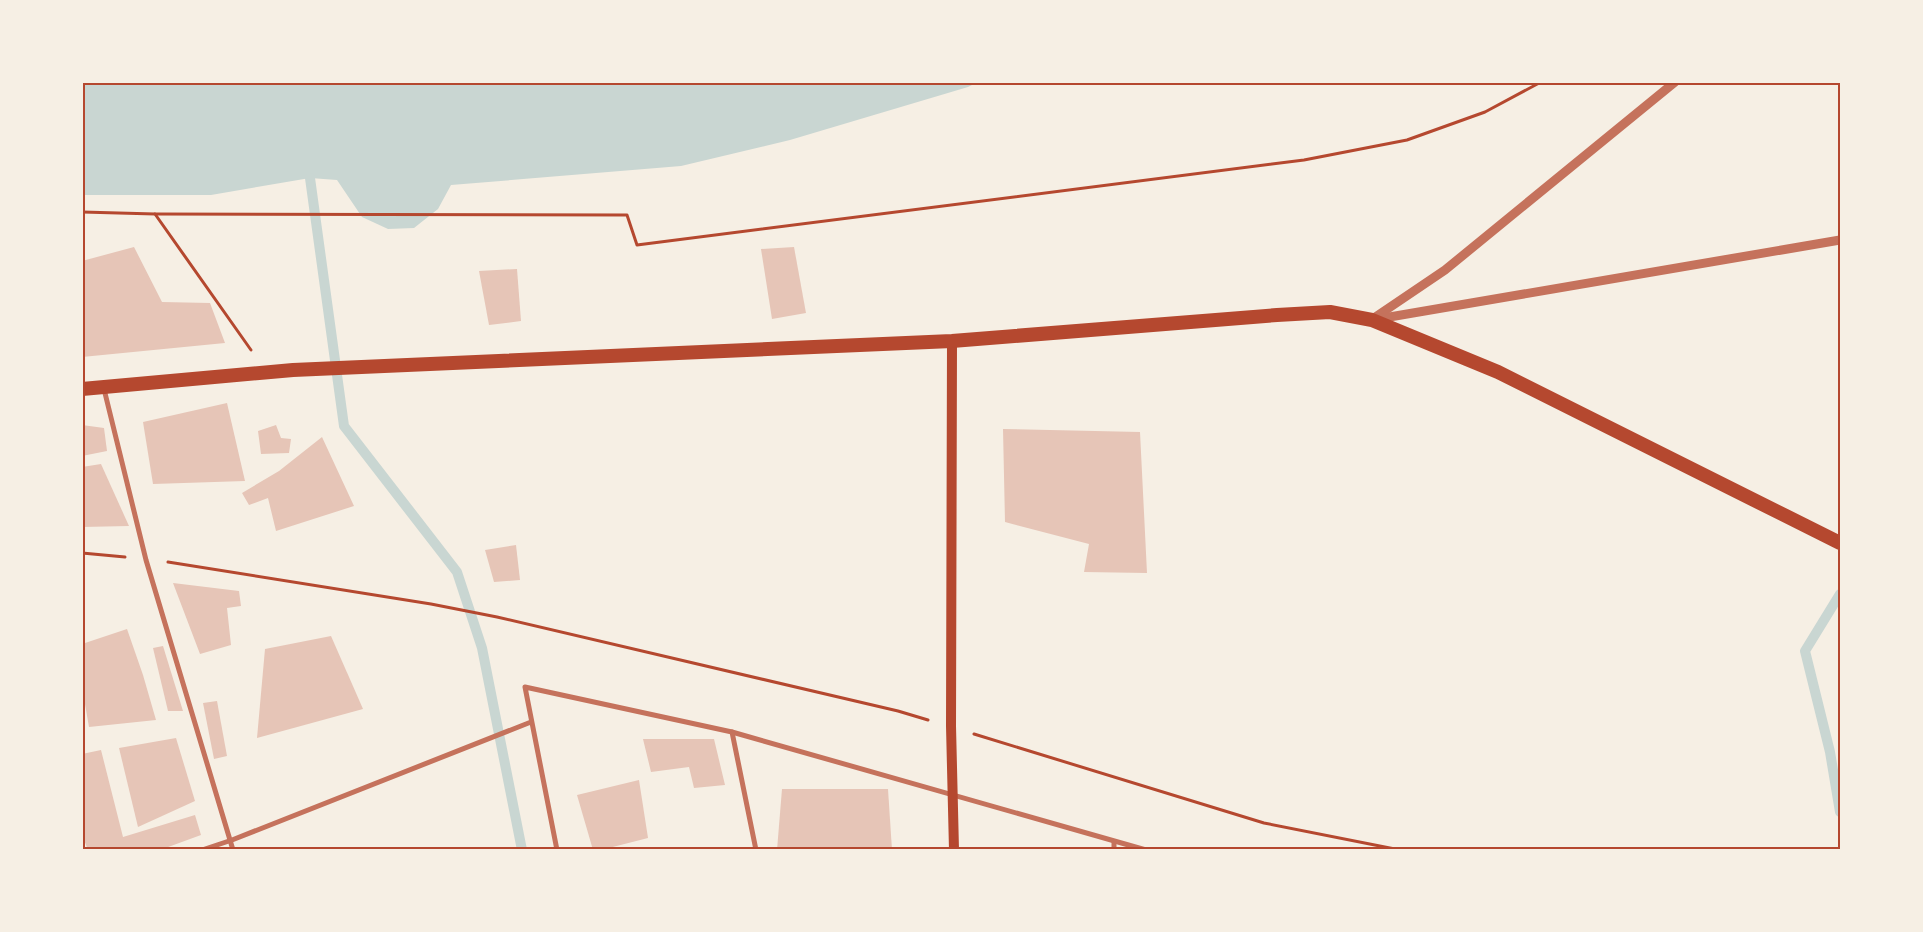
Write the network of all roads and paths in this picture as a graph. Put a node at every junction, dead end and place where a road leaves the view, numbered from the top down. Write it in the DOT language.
graph roads {
  1 [pos="1541,82"];
  2 [pos="1675,82"];
  3 [pos="82,212"];
  4 [pos="155,214"];
  5 [pos="1840,240"];
  6 [pos="1372,320"];
  7 [pos="952,341"];
  8 [pos="267,373"];
  9 [pos="104,388"];
  10 [pos="82,389"];
  11 [pos="1840,543"];
  12 [pos="82,553"];
  13 [pos="132,558"];
  14 [pos="162,561"];
  15 [pos="927,720"];
  16 [pos="531,722"];
  17 [pos="732,732"];
  18 [pos="983,737"];
  19 [pos="953,794"];
  20 [pos="232,840"];
  21 [pos="1114,842"];
  22 [pos="202,850"];
  23 [pos="233,850"];
  24 [pos="558,850"];
  25 [pos="756,850"];
  26 [pos="954,850"];
  27 [pos="1114,850"];
  28 [pos="1146,850"];
  29 [pos="1400,850"];
  1 -- 4 [label="path"];
  2 -- 6 [label="street"];
  3 -- 4 [label="path"];
  4 -- 8 [label="path"];
  5 -- 6 [label="street"];
  6 -- 7 [label="highway"];
  6 -- 11 [label="highway"];
  7 -- 8 [label="highway"];
  7 -- 19 [label="main road"];
  8 -- 9 [label="highway"];
  9 -- 10 [label="highway"];
  9 -- 20 [label="street"];
  12 -- 13 [label="path"];
  14 -- 15 [label="path"];
  16 -- 17 [label="street"];
  16 -- 20 [label="street"];
  16 -- 24 [label="street"];
  17 -- 19 [label="street"];
  17 -- 25 [label="street"];
  18 -- 29 [label="path"];
  19 -- 21 [label="street"];
  19 -- 26 [label="main road"];
  20 -- 22 [label="street"];
  20 -- 23 [label="street"];
  21 -- 27 [label="street"];
  21 -- 28 [label="street"];
}
